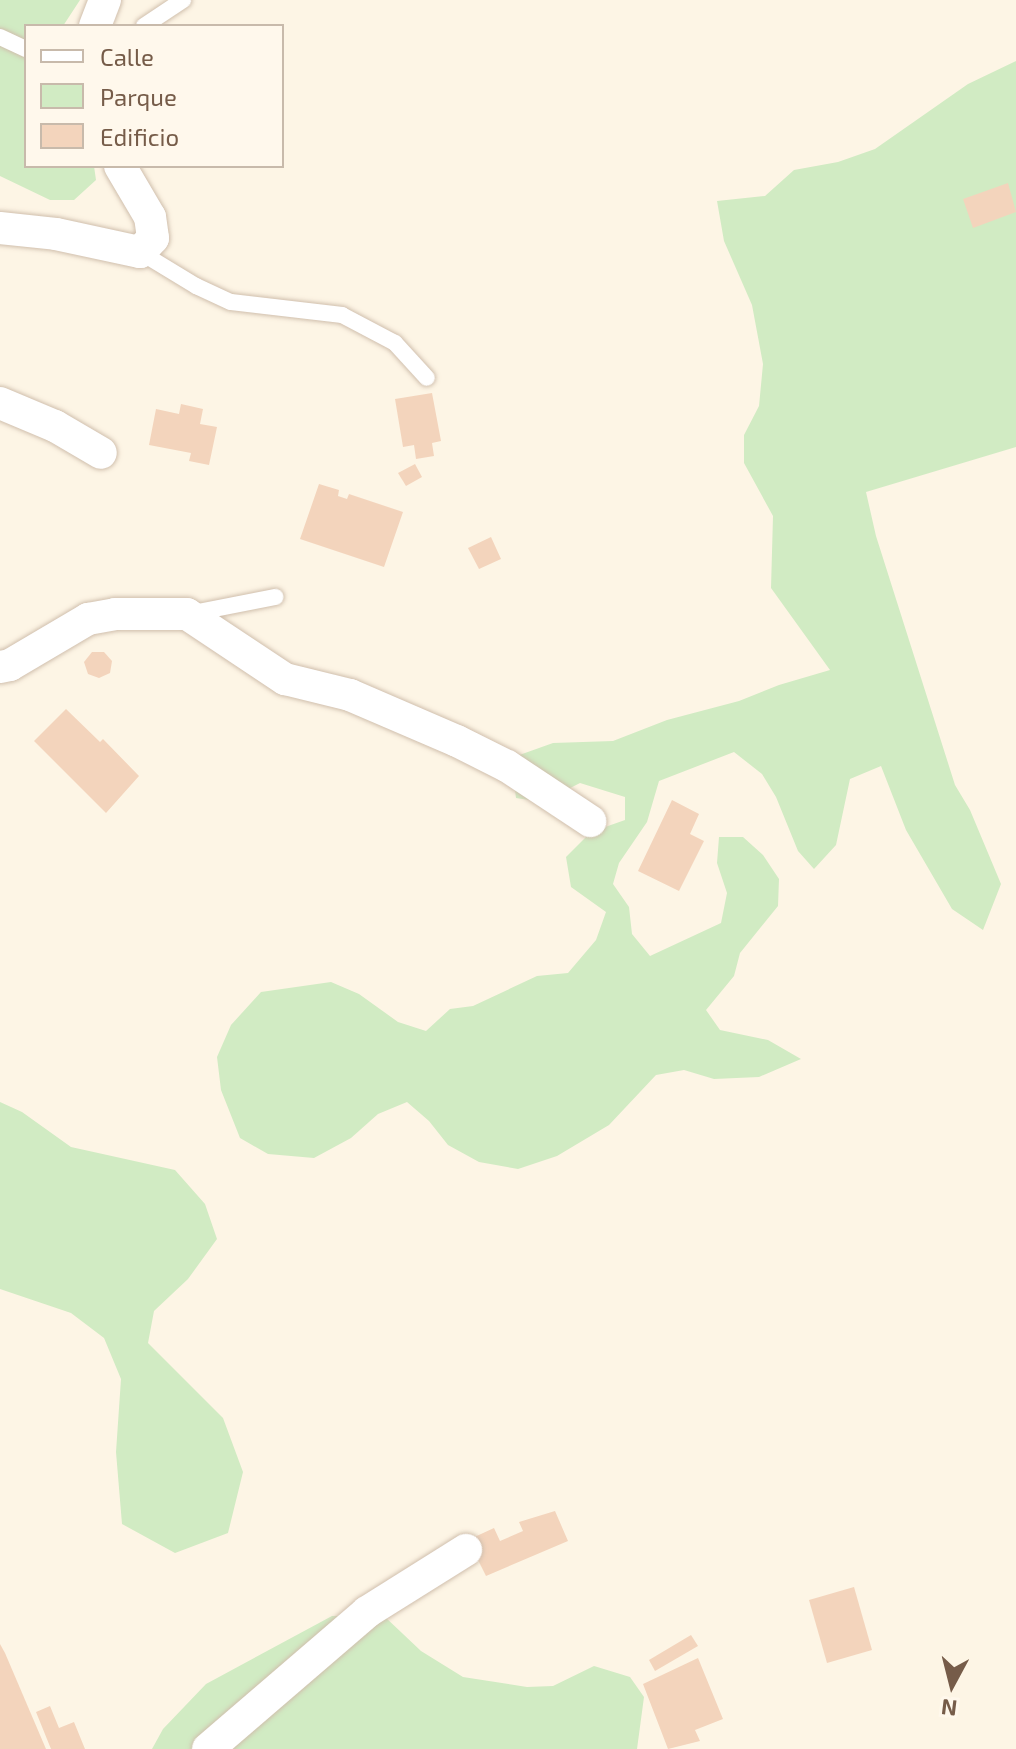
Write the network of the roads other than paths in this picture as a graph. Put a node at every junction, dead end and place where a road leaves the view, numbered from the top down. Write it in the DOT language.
graph roads {
  1 [pos="105,0"];
  2 [pos="183,0"];
  3 [pos="96,24"];
  4 [pos="147,24"];
  5 [pos="0,37"];
  6 [pos="24,48"];
  7 [pos="121,168"];
  8 [pos="0,228"];
  9 [pos="140,252"];
  10 [pos="427,378"];
  11 [pos="0,403"];
  12 [pos="101,453"];
  13 [pos="275,597"];
  14 [pos="187,614"];
  15 [pos="0,667"];
  16 [pos="590,821"];
  17 [pos="466,1550"];
  18 [pos="208,1749"];
  1 -- 3 [label="street"];
  2 -- 4 [label="lane"];
  5 -- 6 [label="lane"];
  7 -- 9 [label="street"];
  8 -- 9 [label="street"];
  9 -- 10 [label="lane"];
  11 -- 12 [label="street"];
  13 -- 14 [label="lane"];
  14 -- 15 [label="street"];
  14 -- 16 [label="street"];
  17 -- 18 [label="street"];
}
